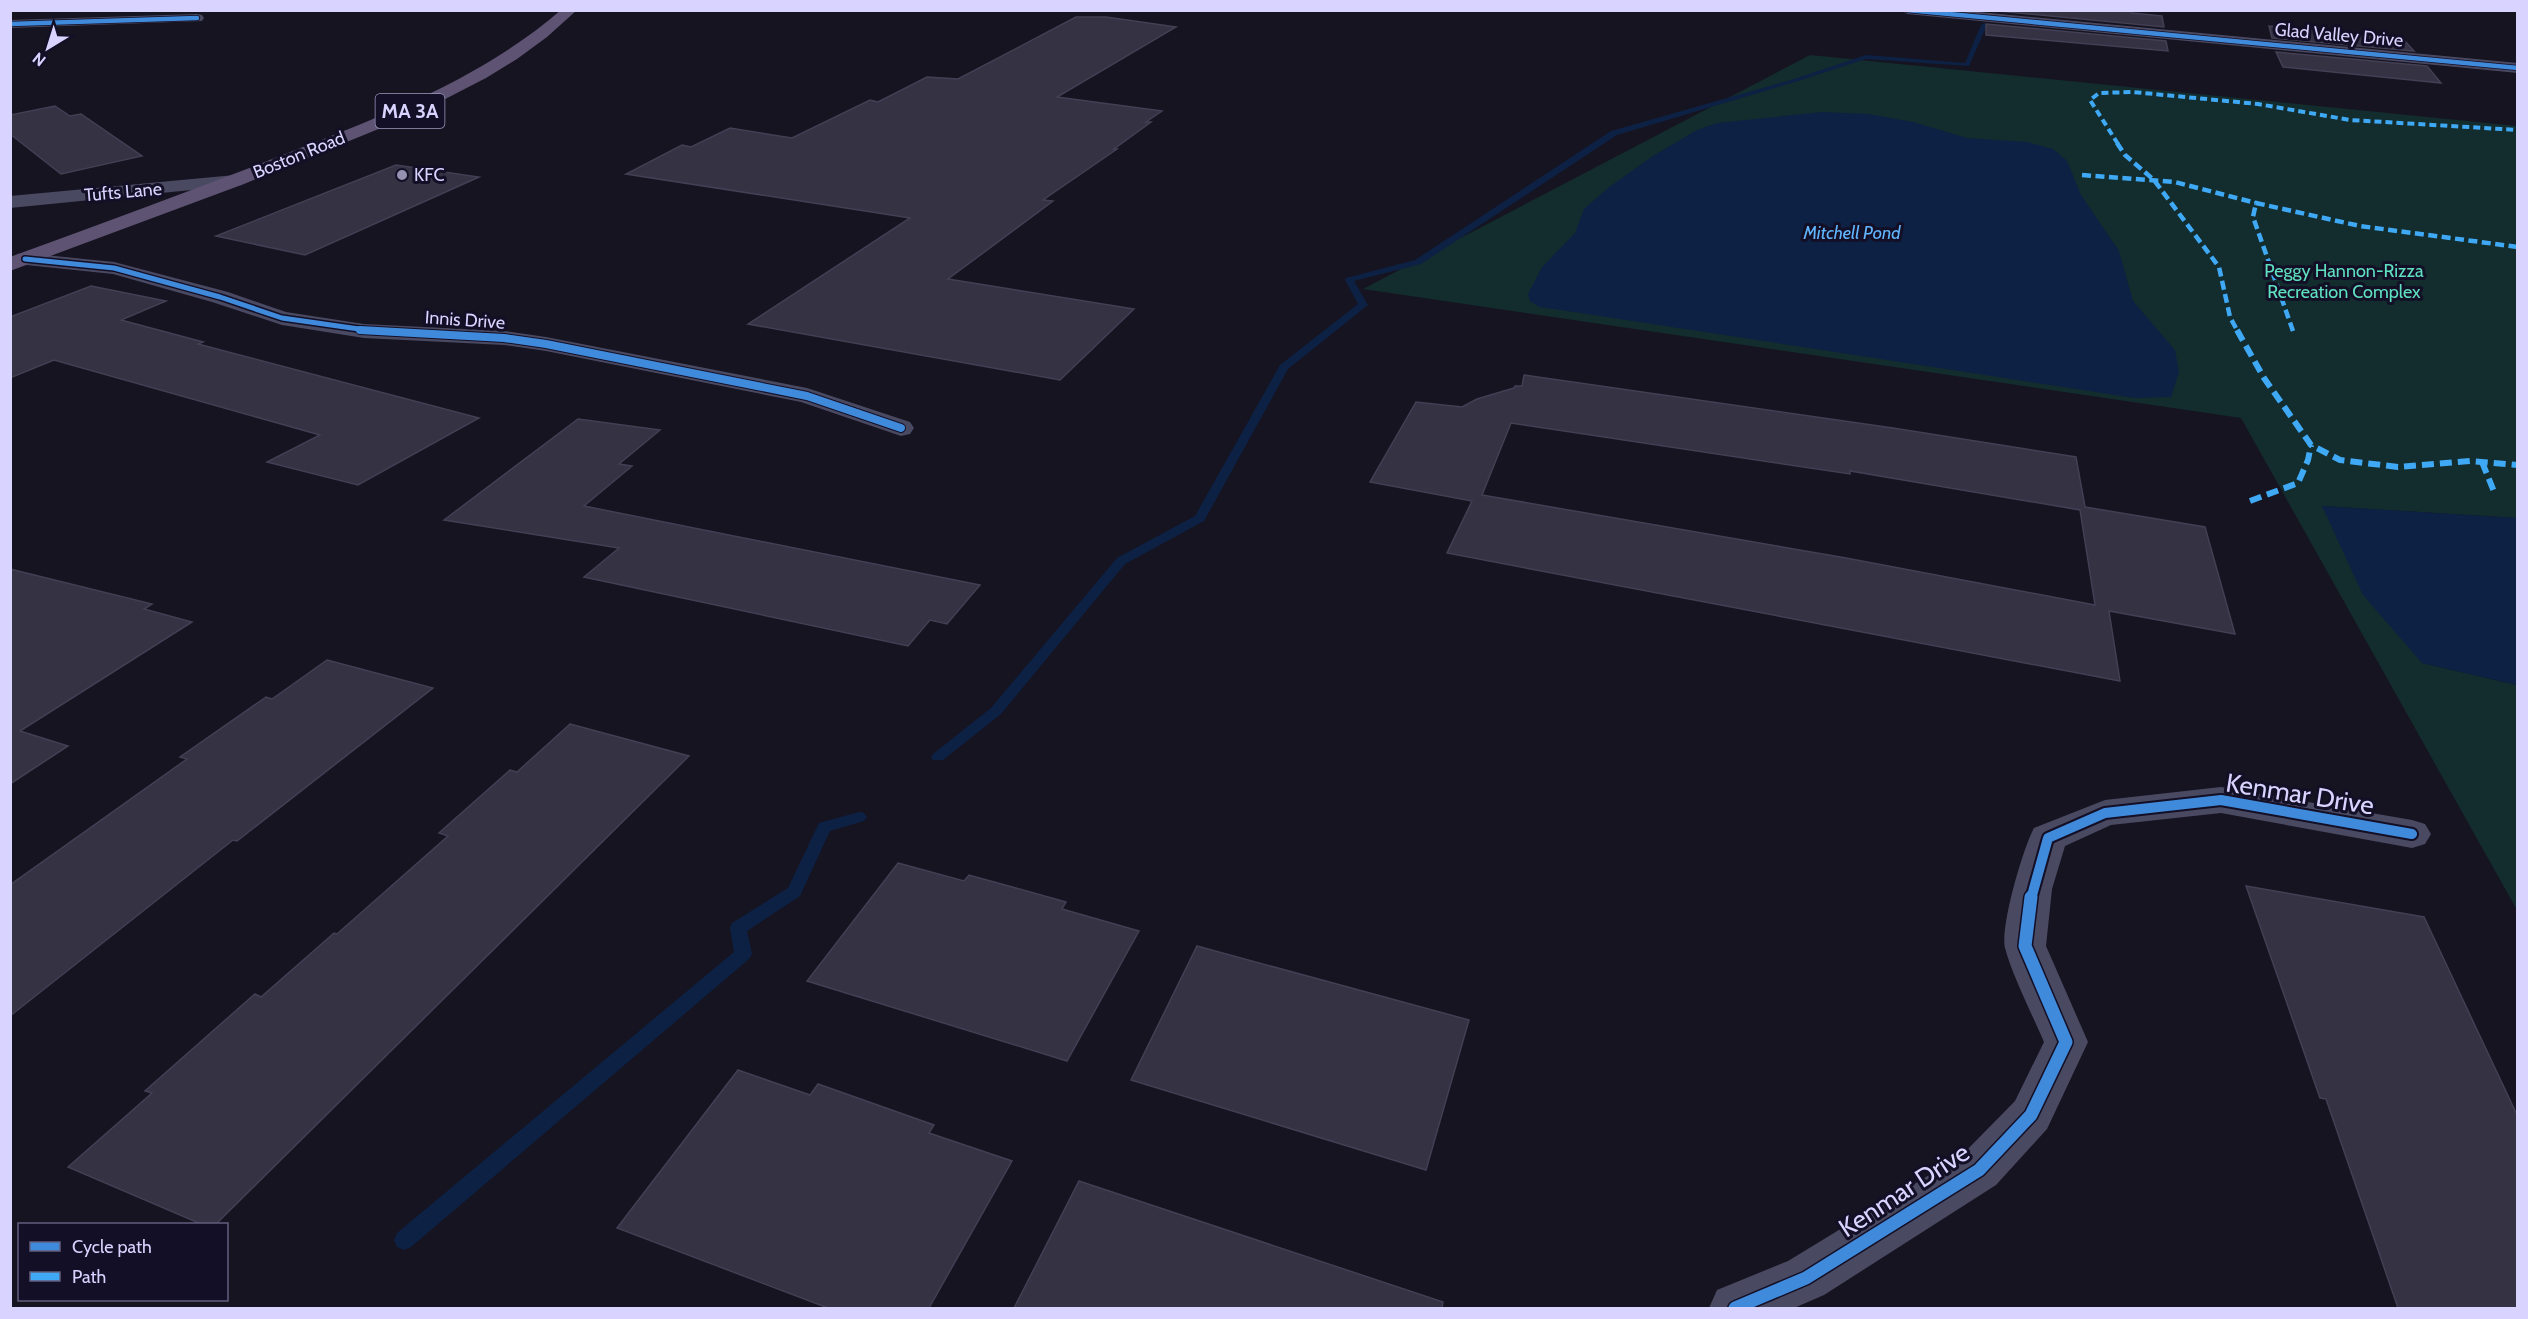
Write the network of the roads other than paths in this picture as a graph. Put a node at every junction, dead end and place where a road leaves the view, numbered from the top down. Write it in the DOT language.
graph roads {
  1 [pos="570,10"];
  2 [pos="1907,10"];
  3 [pos="197,18"];
  4 [pos="10,24"];
  5 [pos="2517,68"];
  6 [pos="235,181"];
  7 [pos="10,202"];
  8 [pos="18,262"];
  9 [pos="901,428"];
  10 [pos="2412,834"];
  11 [pos="1735,1308"];
  1 -- 6 [label="main road, Boston Road / MA 3A"];
  2 -- 5 [label="street, Glad Valley Drive"];
  3 -- 4 [label="street"];
  6 -- 7 [label="street, Tufts Lane"];
  6 -- 8 [label="main road, Boston Road / MA 3A"];
  8 -- 9 [label="street, Innis Drive"];
  10 -- 11 [label="street, Kenmar Drive"];
}
